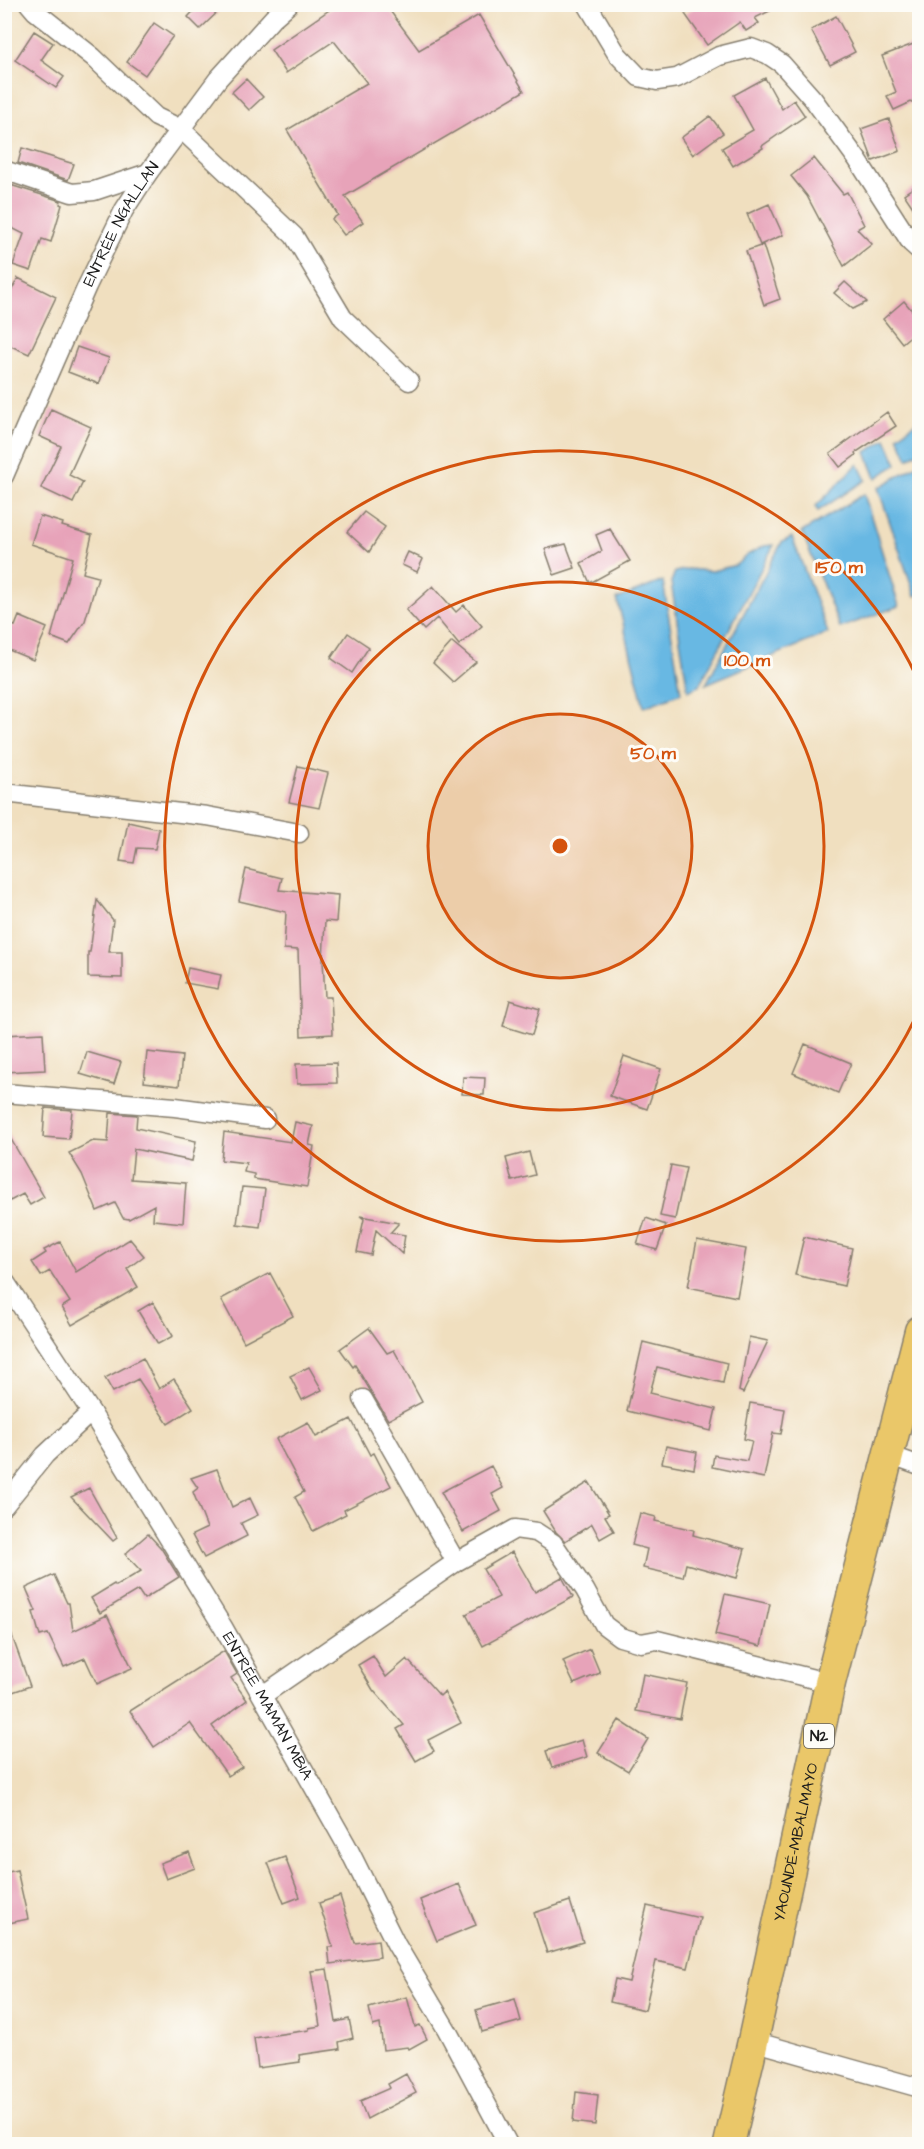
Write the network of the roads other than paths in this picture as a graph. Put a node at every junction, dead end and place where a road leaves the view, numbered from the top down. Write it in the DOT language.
graph roads {
  1 [pos="29,4"];
  2 [pos="289,4"];
  3 [pos="587,4"];
  4 [pos="180,129"];
  5 [pos="4,170"];
  6 [pos="148,173"];
  7 [pos="920,251"];
  8 [pos="409,381"];
  9 [pos="4,477"];
  10 [pos="4,793"];
  11 [pos="299,833"];
  12 [pos="4,1093"];
  13 [pos="265,1119"];
  14 [pos="4,1280"];
  15 [pos="920,1331"];
  16 [pos="363,1399"];
  17 [pos="91,1412"];
  18 [pos="889,1455"];
  19 [pos="920,1466"];
  20 [pos="4,1506"];
  21 [pos="456,1562"];
  22 [pos="830,1683"];
  23 [pos="263,1695"];
  24 [pos="753,2041"];
  25 [pos="920,2088"];
  26 [pos="508,2145"];
  27 [pos="729,2145"];
  1 -- 4 [label="street"];
  2 -- 4 [label="street, ENTRÉE NGALLAN"];
  3 -- 7 [label="street"];
  4 -- 6 [label="street, ENTRÉE NGALLAN"];
  4 -- 8 [label="street"];
  5 -- 6 [label="street"];
  6 -- 9 [label="street, ENTRÉE NGALLAN"];
  10 -- 11 [label="street"];
  12 -- 13 [label="street"];
  14 -- 17 [label="street, ENTRÉE MAMAN MBIA"];
  15 -- 18 [label="highway, YAOUNDÉ-MBALMAYO / N2"];
  16 -- 21 [label="street"];
  17 -- 20 [label="street"];
  17 -- 23 [label="street, ENTRÉE MAMAN MBIA"];
  18 -- 19 [label="street"];
  18 -- 22 [label="highway, YAOUNDÉ-MBALMAYO / N2"];
  21 -- 22 [label="street"];
  21 -- 23 [label="street"];
  22 -- 24 [label="highway, YAOUNDÉ-MBALMAYO / N2"];
  23 -- 26 [label="street, ENTRÉE MAMAN MBIA"];
  24 -- 25 [label="street"];
  24 -- 27 [label="highway, YAOUNDÉ-MBALMAYO / N2"];
}
